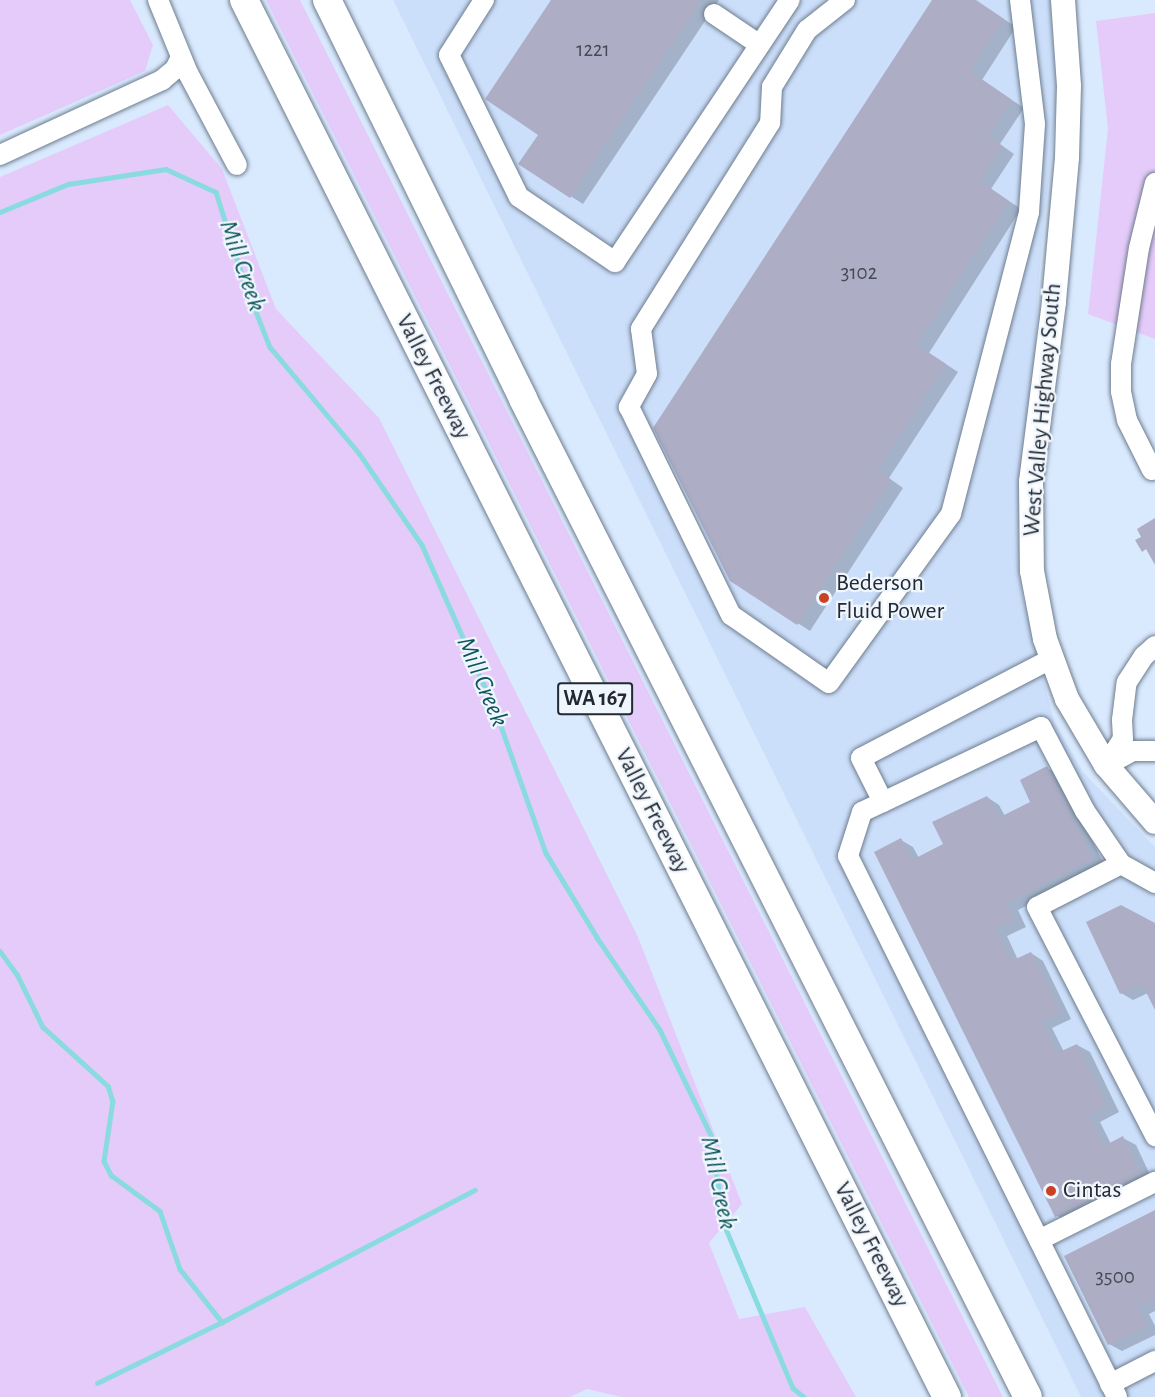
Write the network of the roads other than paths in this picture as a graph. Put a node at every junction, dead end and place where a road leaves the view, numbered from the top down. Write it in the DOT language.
graph roads {
  1 [pos="158,0"];
  2 [pos="244,0"];
  3 [pos="327,0"];
  4 [pos="484,0"];
  5 [pos="790,0"];
  6 [pos="845,0"];
  7 [pos="1020,0"];
  8 [pos="1063,0"];
  9 [pos="714,14"];
  10 [pos="760,45"];
  11 [pos="181,57"];
  12 [pos="0,155"];
  13 [pos="237,165"];
  14 [pos="1155,183"];
  15 [pos="1152,470"];
  16 [pos="1155,646"];
  17 [pos="1052,659"];
  18 [pos="1155,751"];
  19 [pos="1106,765"];
  20 [pos="883,802"];
  21 [pos="1155,822"];
  22 [pos="1121,864"];
  23 [pos="1155,884"];
  24 [pos="1155,1136"];
  25 [pos="1155,1182"];
  26 [pos="1039,1240"];
  27 [pos="1155,1361"];
  28 [pos="1114,1390"];
  29 [pos="947,1397"];
  30 [pos="1028,1397"];
  1 -- 11 [label="street"];
  2 -- 29 [label="highway, Valley Freeway / WA 167"];
  3 -- 30 [label="highway, WA 167"];
  4 -- 10 [label="street"];
  5 -- 10 [label="street"];
  6 -- 7 [label="street"];
  8 -- 17 [label="main road, West Valley Highway South"];
  9 -- 10 [label="street"];
  11 -- 12 [label="street"];
  11 -- 13 [label="street"];
  14 -- 15 [label="street"];
  16 -- 19 [label="street"];
  17 -- 19 [label="main road, West Valley Highway South"];
  17 -- 20 [label="street"];
  18 -- 19 [label="street"];
  19 -- 21 [label="main road, West Valley Highway South"];
  20 -- 22 [label="street"];
  20 -- 26 [label="street"];
  22 -- 23 [label="street"];
  22 -- 24 [label="street"];
  25 -- 26 [label="street"];
  26 -- 28 [label="street"];
  27 -- 28 [label="street"];
}
